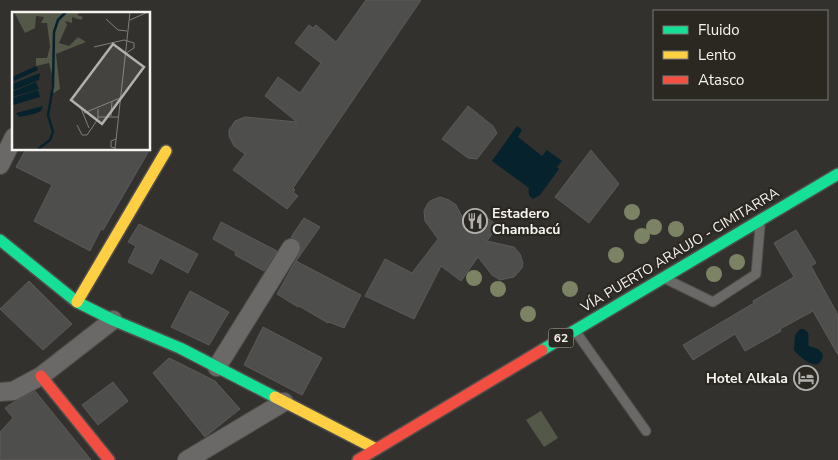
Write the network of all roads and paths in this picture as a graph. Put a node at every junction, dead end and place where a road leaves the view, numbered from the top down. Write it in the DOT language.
graph roads {
  1 [pos="12,141"];
  2 [pos="166,151"];
  3 [pos="0,166"];
  4 [pos="838,174"];
  5 [pos="760,220"];
  6 [pos="0,240"];
  7 [pos="291,248"];
  8 [pos="663,277"];
  9 [pos="77,302"];
  10 [pos="113,320"];
  11 [pos="574,330"];
  12 [pos="217,367"];
  13 [pos="41,376"];
  14 [pos="0,392"];
  15 [pos="284,402"];
  16 [pos="646,431"];
  17 [pos="376,449"];
  18 [pos="109,460"];
  19 [pos="187,460"];
  20 [pos="358,460"];
  1 -- 3 [label="street"];
  2 -- 9 [label="street"];
  4 -- 5 [label="street, VÍA PUERTO ARAUJO - CIMITARRA / 62"];
  5 -- 8 [label="street, VÍA PUERTO ARAUJO - CIMITARRA / 62"];
  5 -- 8 [label="lane"];
  6 -- 9 [label="street"];
  7 -- 12 [label="street"];
  8 -- 11 [label="street, VÍA PUERTO ARAUJO - CIMITARRA / 62"];
  9 -- 10 [label="street"];
  10 -- 12 [label="street"];
  10 -- 13 [label="street"];
  11 -- 16 [label="lane"];
  11 -- 17 [label="street, VÍA PUERTO ARAUJO - CIMITARRA / 62"];
  12 -- 15 [label="street"];
  13 -- 14 [label="street"];
  13 -- 18 [label="street"];
  15 -- 17 [label="street"];
  15 -- 19 [label="street"];
  17 -- 20 [label="street, VÍA PUERTO ARAUJO - CIMITARRA / 62"];
}
